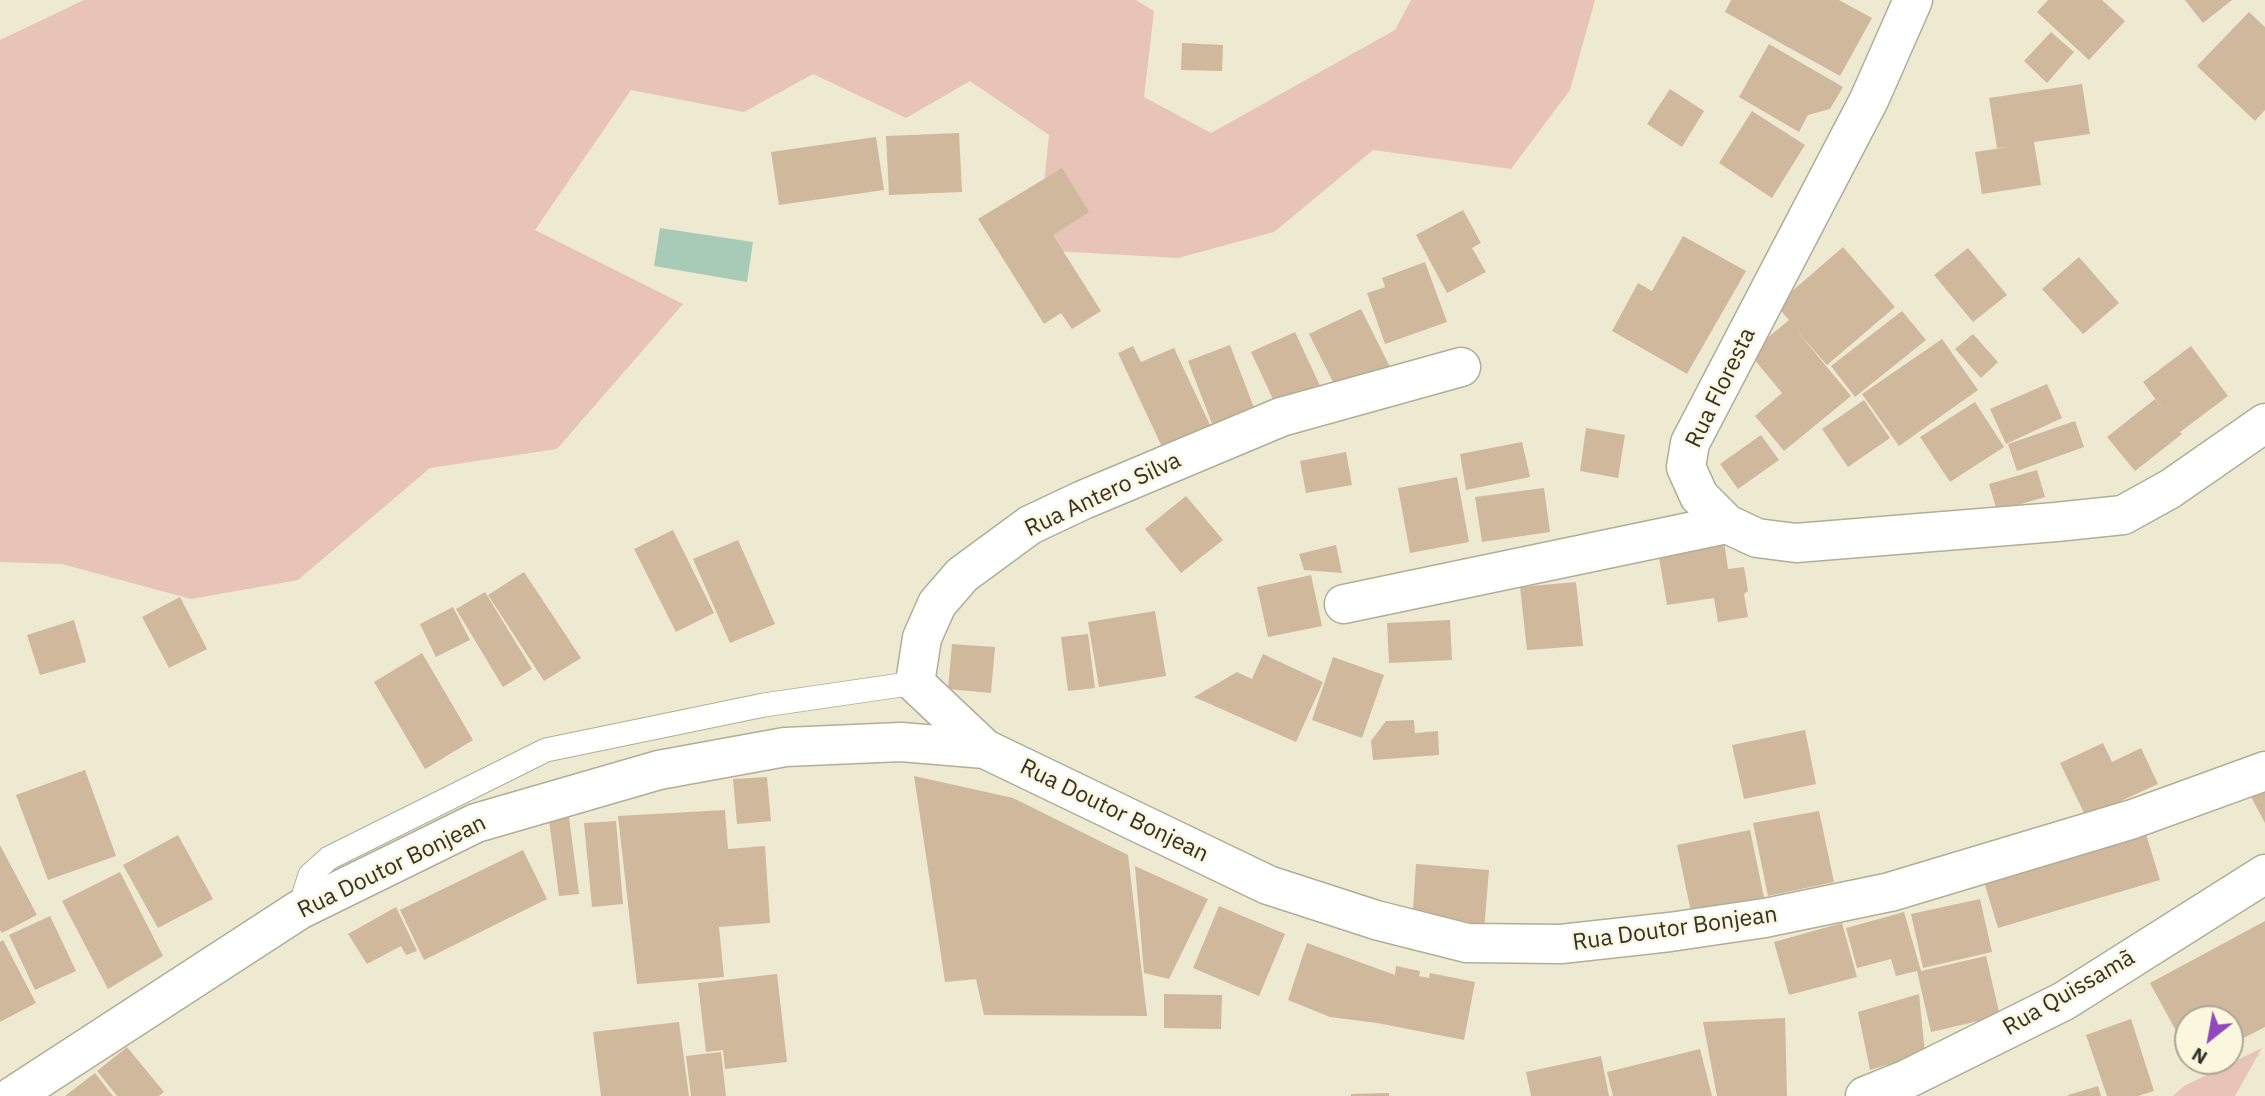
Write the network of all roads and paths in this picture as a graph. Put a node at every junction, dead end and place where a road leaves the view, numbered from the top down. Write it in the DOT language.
graph roads {
  1 [pos="1913,0"];
  2 [pos="1461,367"];
  3 [pos="2265,423"];
  4 [pos="1727,524"];
  5 [pos="1344,604"];
  6 [pos="915,683"];
  7 [pos="985,749"];
  8 [pos="2265,771"];
  9 [pos="2265,874"];
  10 [pos="299,910"];
  11 [pos="13,1096"];
  12 [pos="1865,1096"];
  1 -- 4 [label="street, Rua Floresta"];
  2 -- 6 [label="street, Rua Antero Silva"];
  3 -- 4 [label="street, Rua Floresta"];
  4 -- 5 [label="street"];
  6 -- 7 [label="street"];
  6 -- 10 [label="lane"];
  7 -- 8 [label="street, Rua Doutor Bonjean"];
  7 -- 10 [label="street, Rua Doutor Bonjean"];
  9 -- 12 [label="street, Rua Quissamã"];
  10 -- 11 [label="street, Rua Doutor Bonjean"];
}
